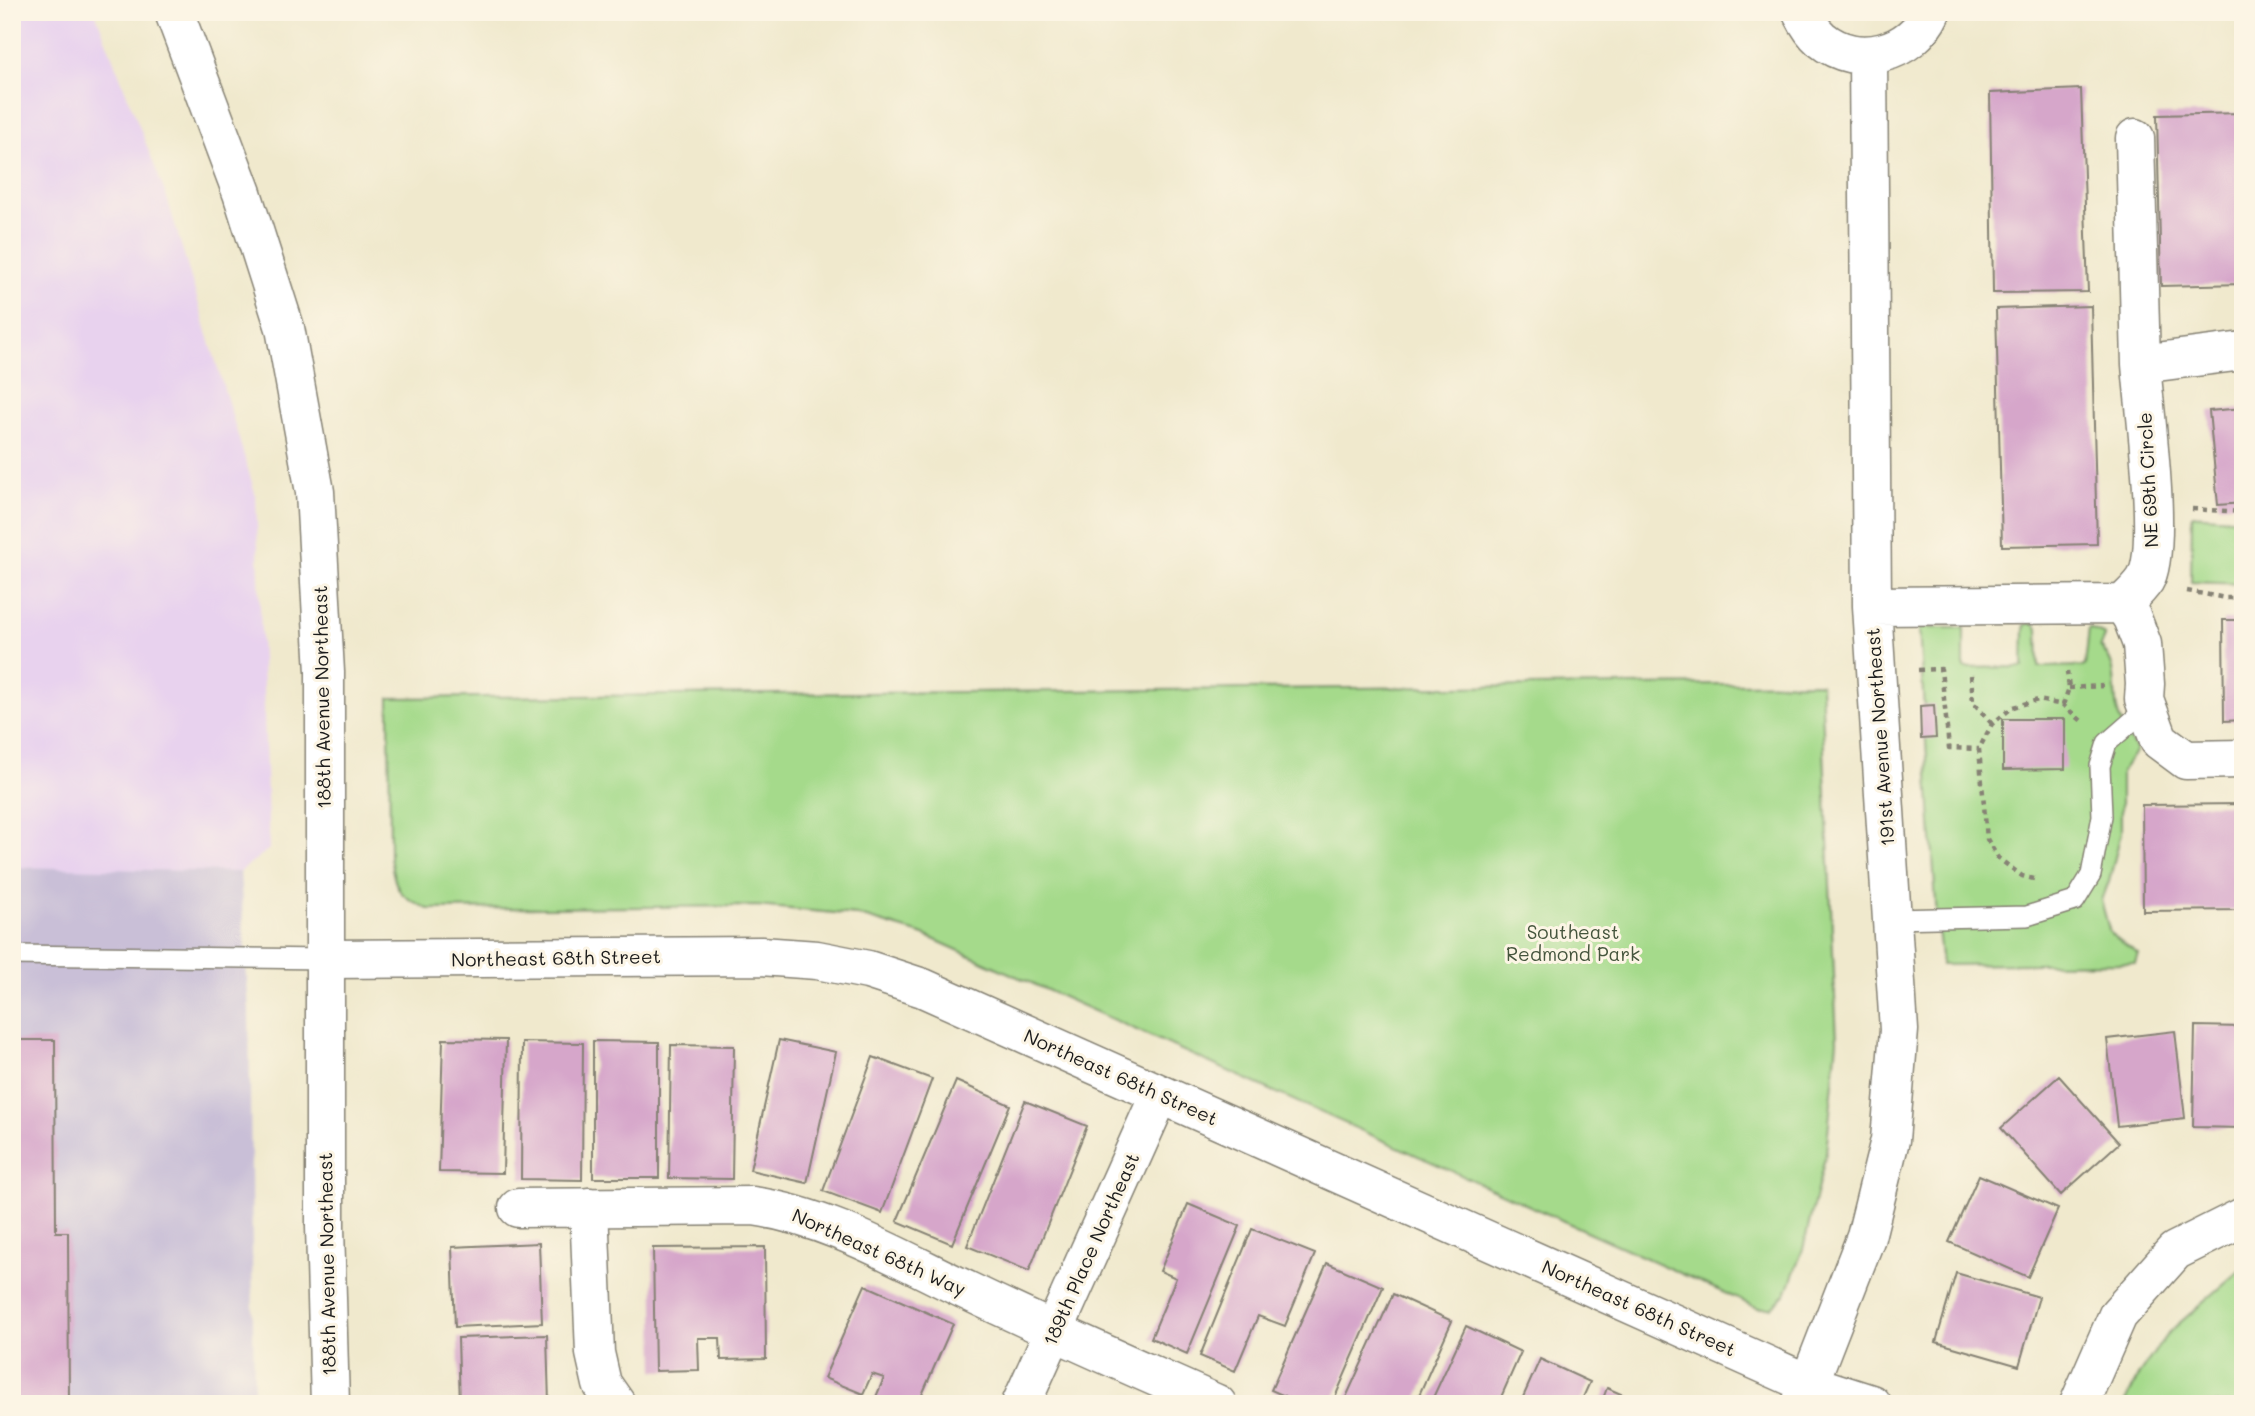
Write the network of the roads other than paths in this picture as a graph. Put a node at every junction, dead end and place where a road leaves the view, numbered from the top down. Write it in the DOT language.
graph roads {
  1 [pos="174,12"];
  2 [pos="1802,12"];
  3 [pos="1931,12"];
  4 [pos="1868,55"];
  5 [pos="2136,138"];
  6 [pos="2243,351"];
  7 [pos="2141,364"];
  8 [pos="2123,604"];
  9 [pos="1872,606"];
  10 [pos="2146,709"];
  11 [pos="2243,759"];
  12 [pos="1892,919"];
  13 [pos="12,955"];
  14 [pos="325,959"];
  15 [pos="1160,1094"];
  16 [pos="589,1207"];
  17 [pos="518,1208"];
  18 [pos="2243,1217"];
  19 [pos="1055,1333"];
  20 [pos="1805,1394"];
  21 [pos="330,1404"];
  22 [pos="616,1404"];
  23 [pos="1021,1404"];
  24 [pos="1217,1404"];
  25 [pos="1871,1404"];
  26 [pos="2079,1404"];
  1 -- 14 [label="street, 188th Avenue Northeast"];
  2 -- 4 [label="street"];
  3 -- 4 [label="street"];
  4 -- 9 [label="street, 191st Avenue Northeast"];
  5 -- 7 [label="street, NE 69th Circle"];
  6 -- 7 [label="street"];
  7 -- 8 [label="street, NE 69th Circle"];
  8 -- 9 [label="street"];
  8 -- 10 [label="street"];
  9 -- 12 [label="street, 191st Avenue Northeast"];
  10 -- 11 [label="street"];
  10 -- 12 [label="lane"];
  12 -- 20 [label="street, 191st Avenue Northeast"];
  13 -- 14 [label="lane"];
  14 -- 15 [label="street, Northeast 68th Street"];
  14 -- 21 [label="street, 188th Avenue Northeast"];
  15 -- 19 [label="street, 189th Place Northeast"];
  15 -- 20 [label="street, Northeast 68th Street"];
  16 -- 17 [label="street, Northeast 68th Way"];
  16 -- 19 [label="street, Northeast 68th Way"];
  16 -- 22 [label="street"];
  18 -- 26 [label="street"];
  19 -- 23 [label="street, 189th Place Northeast"];
  19 -- 24 [label="street, Northeast 68th Way"];
  20 -- 25 [label="street, Northeast 68th Street"];
}
